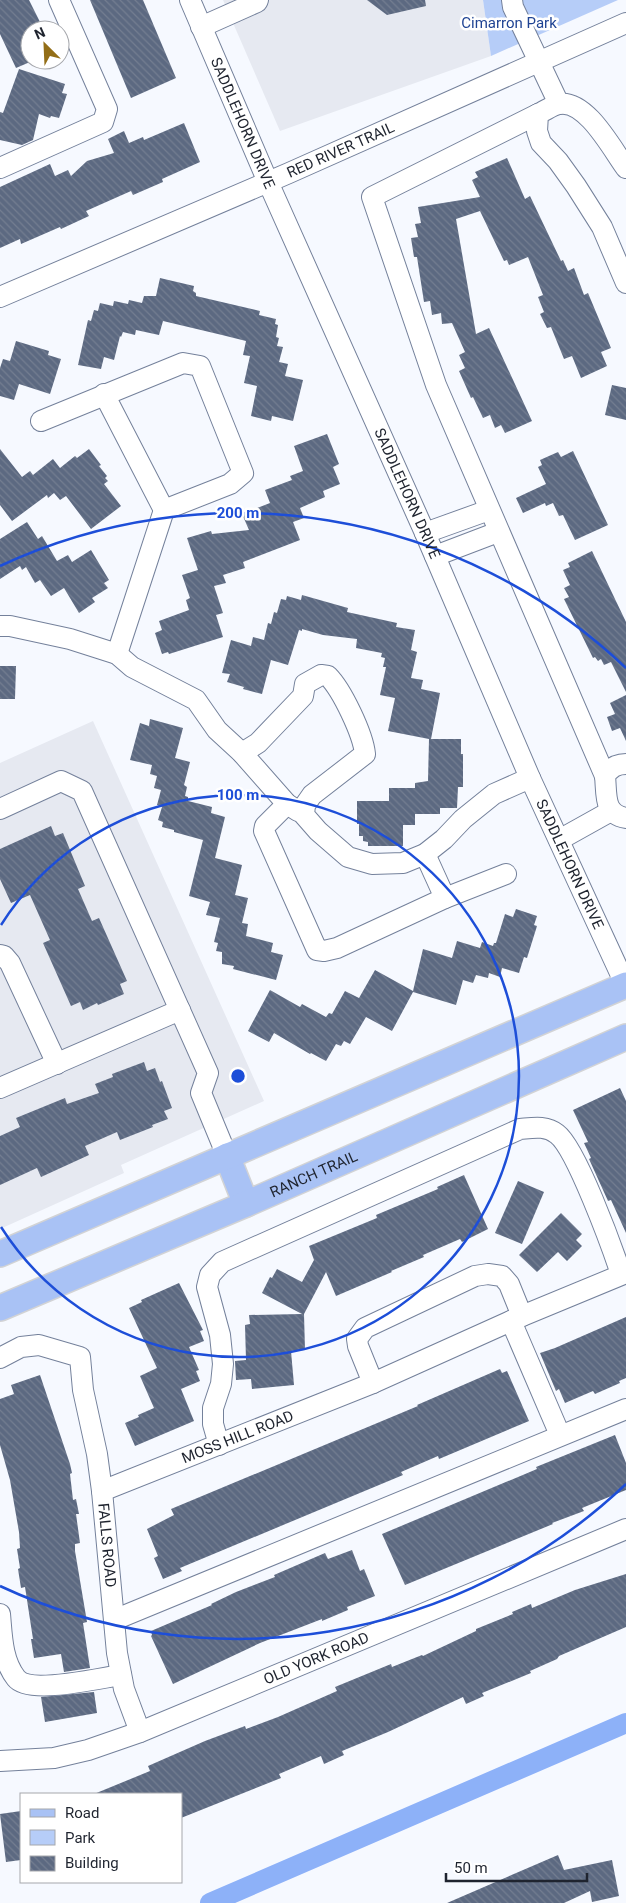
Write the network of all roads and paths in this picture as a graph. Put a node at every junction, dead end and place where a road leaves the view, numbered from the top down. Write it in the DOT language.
graph roads {
  1 [pos="59,0"];
  2 [pos="190,0"];
  3 [pos="258,0"];
  4 [pos="512,0"];
  5 [pos="626,22"];
  6 [pos="202,27"];
  7 [pos="539,62"];
  8 [pos="559,104"];
  9 [pos="538,114"];
  10 [pos="0,168"];
  11 [pos="626,168"];
  12 [pos="268,182"];
  13 [pos="626,283"];
  14 [pos="0,297"];
  15 [pos="104,394"];
  16 [pos="41,421"];
  17 [pos="164,510"];
  18 [pos="489,510"];
  19 [pos="498,532"];
  20 [pos="425,533"];
  21 [pos="435,556"];
  22 [pos="0,626"];
  23 [pos="117,654"];
  24 [pos="242,753"];
  25 [pos="626,764"];
  26 [pos="605,776"];
  27 [pos="530,778"];
  28 [pos="286,804"];
  29 [pos="0,808"];
  30 [pos="304,814"];
  31 [pos="618,814"];
  32 [pos="559,840"];
  33 [pos="425,854"];
  34 [pos="506,874"];
  35 [pos="445,898"];
  36 [pos="0,956"];
  37 [pos="626,985"];
  38 [pos="180,1010"];
  39 [pos="626,1037"];
  40 [pos="57,1064"];
  41 [pos="0,1088"];
  42 [pos="227,1156"];
  43 [pos="246,1204"];
  44 [pos="0,1254"];
  45 [pos="624,1274"];
  46 [pos="9,1304"];
  47 [pos="0,1318"];
  48 [pos="517,1319"];
  49 [pos="0,1358"];
  50 [pos="373,1383"];
  51 [pos="626,1409"];
  52 [pos="560,1435"];
  53 [pos="219,1445"];
  54 [pos="102,1491"];
  55 [pos="626,1529"];
  56 [pos="0,1614"];
  57 [pos="114,1620"];
  58 [pos="121,1675"];
  59 [pos="140,1732"];
  60 [pos="0,1760"];
  1 -- 10 [label="street"];
  2 -- 6 [label="street, SADDLEHORN DRIVE"];
  3 -- 6 [label="street"];
  4 -- 7 [label="street"];
  5 -- 7 [label="street, RED RIVER TRAIL"];
  6 -- 12 [label="street, SADDLEHORN DRIVE"];
  7 -- 8 [label="street"];
  7 -- 12 [label="street, RED RIVER TRAIL"];
  8 -- 9 [label="street"];
  8 -- 11 [label="street"];
  9 -- 13 [label="street"];
  9 -- 18 [label="street"];
  12 -- 14 [label="street, RED RIVER TRAIL"];
  12 -- 20 [label="street, SADDLEHORN DRIVE"];
  15 -- 16 [label="street"];
  15 -- 17 [label="street"];
  15 -- 17 [label="street"];
  17 -- 23 [label="street"];
  18 -- 19 [label="street"];
  18 -- 20 [label="street"];
  19 -- 21 [label="street"];
  19 -- 26 [label="street"];
  20 -- 21 [label="street, SADDLEHORN DRIVE"];
  21 -- 27 [label="street, SADDLEHORN DRIVE"];
  22 -- 23 [label="street"];
  23 -- 24 [label="street"];
  24 -- 28 [label="street"];
  24 -- 30 [label="street"];
  25 -- 26 [label="street"];
  26 -- 31 [label="street"];
  27 -- 32 [label="street, SADDLEHORN DRIVE"];
  27 -- 33 [label="street"];
  28 -- 30 [label="street"];
  28 -- 35 [label="street"];
  29 -- 38 [label="street"];
  30 -- 33 [label="street"];
  31 -- 32 [label="street"];
  32 -- 37 [label="street, SADDLEHORN DRIVE"];
  33 -- 35 [label="street"];
  34 -- 35 [label="street"];
  36 -- 40 [label="street"];
  37 -- 42 [label="main road"];
  38 -- 40 [label="street"];
  38 -- 42 [label="street"];
  39 -- 43 [label="main road, RANCH TRAIL"];
  40 -- 41 [label="street"];
  42 -- 43 [label="main road"];
  42 -- 44 [label="main road"];
  43 -- 46 [label="main road, RANCH TRAIL"];
  45 -- 48 [label="street, MOSS HILL ROAD"];
  45 -- 53 [label="street"];
  46 -- 47 [label="main road"];
  48 -- 50 [label="street, MOSS HILL ROAD"];
  48 -- 50 [label="street"];
  48 -- 52 [label="street"];
  49 -- 54 [label="street, FALLS ROAD"];
  50 -- 53 [label="street, MOSS HILL ROAD"];
  51 -- 52 [label="street"];
  52 -- 57 [label="street"];
  53 -- 54 [label="street, MOSS HILL ROAD"];
  54 -- 57 [label="street, FALLS ROAD"];
  55 -- 59 [label="street, OLD YORK ROAD"];
  56 -- 58 [label="street"];
  57 -- 58 [label="street, FALLS ROAD"];
  58 -- 59 [label="street, FALLS ROAD"];
  59 -- 60 [label="street, OLD YORK ROAD"];
}
